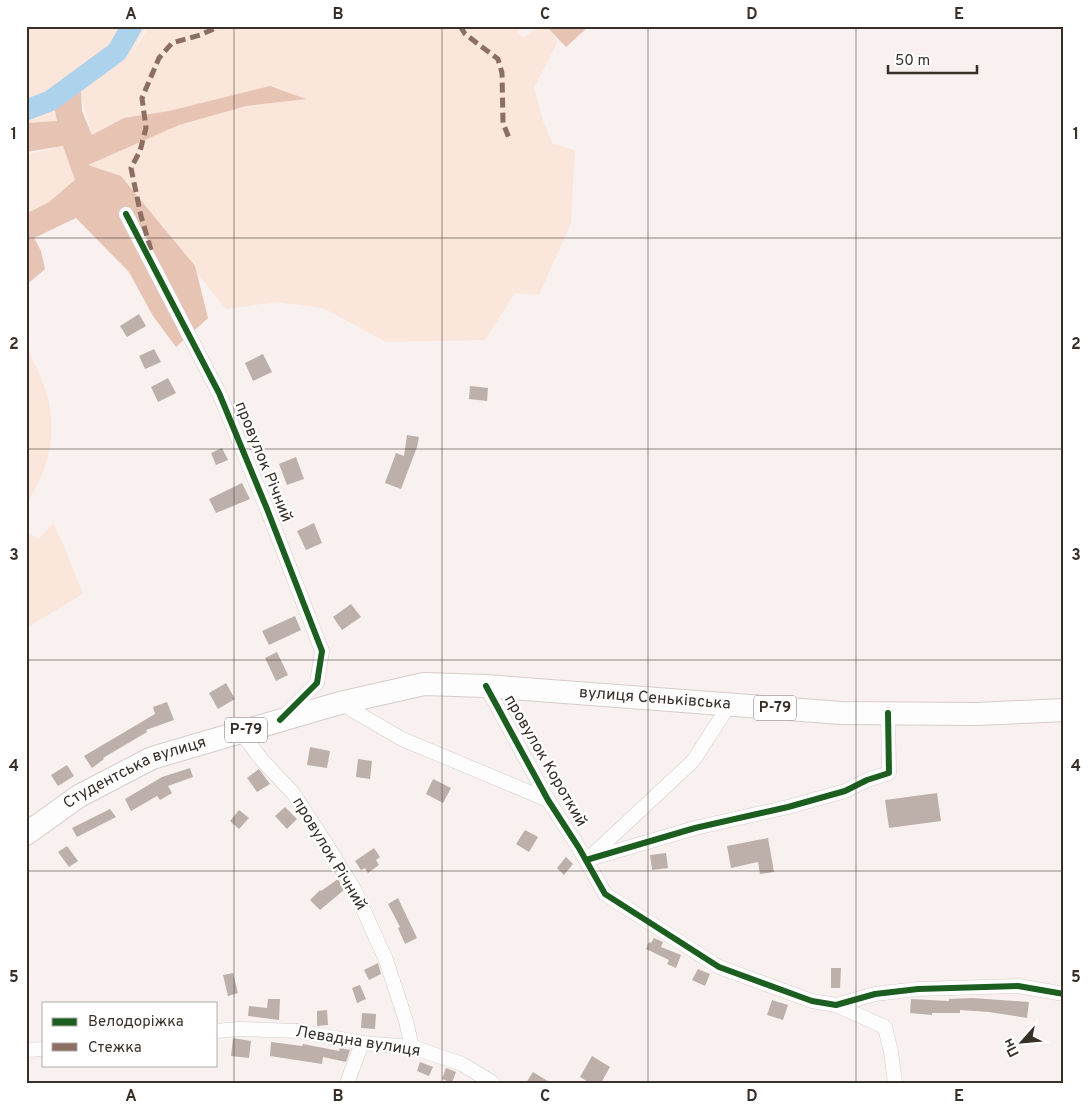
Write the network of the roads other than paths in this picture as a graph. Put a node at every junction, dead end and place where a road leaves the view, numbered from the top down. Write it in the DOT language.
graph roads {
  1 [pos="126,214"];
  2 [pos="486,686"];
  3 [pos="340,703"];
  4 [pos="730,704"];
  5 [pos="1064,710"];
  6 [pos="888,713"];
  7 [pos="280,720"];
  8 [pos="241,732"];
  9 [pos="548,800"];
  10 [pos="26,834"];
  11 [pos="586,860"];
  12 [pos="1064,994"];
  13 [pos="836,1004"];
  14 [pos="218,1031"];
  15 [pos="362,1043"];
  16 [pos="412,1047"];
  17 [pos="42,1049"];
  18 [pos="26,1050"];
  19 [pos="347,1083"];
  20 [pos="493,1083"];
  21 [pos="895,1083"];
  1 -- 7 [label="street, провулок Рiчний"];
  2 -- 3 [label="main road, Студентська вулиця / Р-79"];
  2 -- 4 [label="main road, вулиця Сенькiвська / Р-79"];
  2 -- 9 [label="street, провулок Короткий"];
  3 -- 7 [label="main road, Студентська вулиця / Р-79"];
  3 -- 9 [label="street"];
  4 -- 6 [label="main road, вулиця Сенькiвська / Р-79"];
  4 -- 11 [label="street"];
  5 -- 6 [label="main road, вулиця Сенькiвська / Р-79"];
  6 -- 11 [label="street"];
  7 -- 8 [label="main road, Студентська вулиця / Р-79"];
  8 -- 10 [label="main road, Студентська вулиця / Р-79"];
  8 -- 16 [label="street, провулок Річний"];
  9 -- 11 [label="street, провулок Короткий"];
  11 -- 13 [label="street, провулок Короткий"];
  12 -- 13 [label="street, провулок Короткий"];
  13 -- 21 [label="street"];
  14 -- 15 [label="street, Левадна вулиця"];
  15 -- 16 [label="street, Левадна вулиця"];
  15 -- 19 [label="street"];
  16 -- 20 [label="street, Левадна вулиця"];
  17 -- 18 [label="street"];
}
